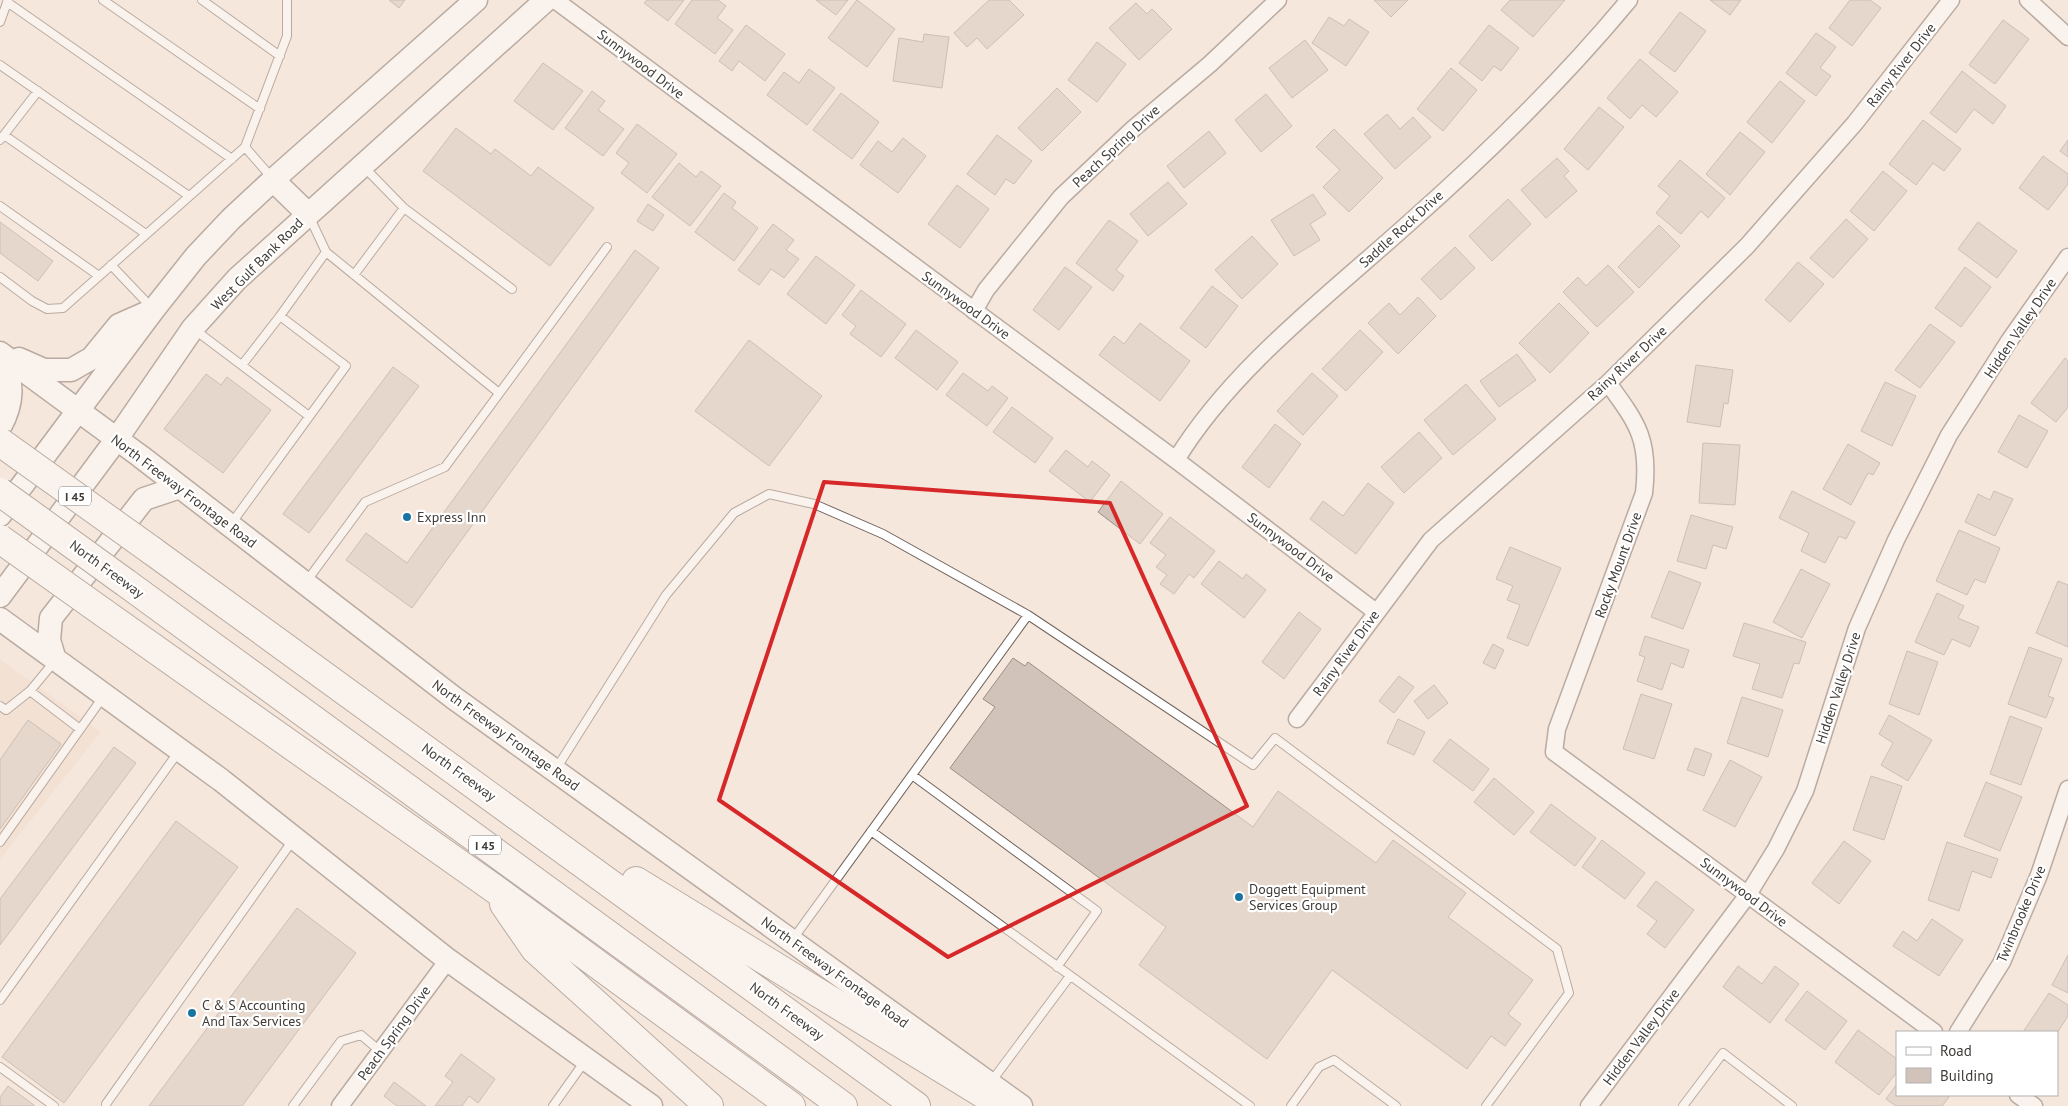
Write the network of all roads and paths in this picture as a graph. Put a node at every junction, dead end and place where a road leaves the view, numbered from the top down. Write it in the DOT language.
graph roads {
  1 [pos="103,0"];
  2 [pos="202,0"];
  3 [pos="287,0"];
  4 [pos="476,0"];
  5 [pos="546,0"];
  6 [pos="555,0"];
  7 [pos="1278,0"];
  8 [pos="1629,0"];
  9 [pos="1952,0"];
  10 [pos="2028,0"];
  11 [pos="7,1"];
  12 [pos="0,22"];
  13 [pos="2068,37"];
  14 [pos="280,56"];
  15 [pos="0,65"];
  16 [pos="38,91"];
  17 [pos="260,109"];
  18 [pos="2,138"];
  19 [pos="246,147"];
  20 [pos="232,159"];
  21 [pos="362,165"];
  22 [pos="273,180"];
  23 [pos="189,196"];
  24 [pos="0,206"];
  25 [pos="404,208"];
  26 [pos="308,214"];
  27 [pos="146,234"];
  28 [pos="607,247"];
  29 [pos="326,252"];
  30 [pos="2068,257"];
  31 [pos="111,265"];
  32 [pos="354,275"];
  33 [pos="99,276"];
  34 [pos="0,277"];
  35 [pos="512,290"];
  36 [pos="154,309"];
  37 [pos="974,311"];
  38 [pos="280,316"];
  39 [pos="193,328"];
  40 [pos="0,352"];
  41 [pos="0,358"];
  42 [pos="242,365"];
  43 [pos="1608,382"];
  44 [pos="499,393"];
  45 [pos="78,412"];
  46 [pos="309,416"];
  47 [pos="0,427"];
  48 [pos="116,440"];
  49 [pos="0,442"];
  50 [pos="1176,460"];
  51 [pos="180,487"];
  52 [pos="0,492"];
  53 [pos="0,515"];
  54 [pos="230,525"];
  55 [pos="0,539"];
  56 [pos="306,582"];
  57 [pos="0,596"];
  58 [pos="1376,612"];
  59 [pos="1028,614"];
  60 [pos="0,619"];
  61 [pos="55,660"];
  62 [pos="30,691"];
  63 [pos="105,695"];
  64 [pos="0,706"];
  65 [pos="1297,719"];
  66 [pos="80,728"];
  67 [pos="180,750"];
  68 [pos="1554,752"];
  69 [pos="555,771"];
  70 [pos="912,775"];
  71 [pos="466,777"];
  72 [pos="2068,789"];
  73 [pos="871,831"];
  74 [pos="294,838"];
  75 [pos="0,842"];
  76 [pos="492,887"];
  77 [pos="1748,896"];
  78 [pos="791,940"];
  79 [pos="448,960"];
  80 [pos="1058,967"];
  81 [pos="1070,976"];
  82 [pos="0,1000"];
  83 [pos="1933,1031"];
  84 [pos="1959,1031"];
  85 [pos="380,1052"];
  86 [pos="586,1060"];
  87 [pos="0,1067"];
  88 [pos="996,1095"];
  89 [pos="2019,1096"];
  90 [pos="1685,1103"];
  91 [pos="106,1104"];
  92 [pos="54,1106"];
  93 [pos="293,1106"];
  94 [pos="340,1106"];
  95 [pos="553,1106"];
  96 [pos="651,1106"];
  97 [pos="709,1106"];
  98 [pos="791,1106"];
  99 [pos="843,1106"];
  100 [pos="916,1106"];
  101 [pos="1021,1106"];
  102 [pos="1250,1106"];
  103 [pos="1291,1106"];
  104 [pos="1396,1106"];
  105 [pos="1486,1106"];
  106 [pos="1590,1106"];
  107 [pos="1694,1106"];
  108 [pos="1792,1106"];
  109 [pos="2034,1106"];
  1 -- 17 [label="lane"];
  2 -- 14 [label="lane"];
  3 -- 14 [label="lane"];
  4 -- 22 [label="main road"];
  5 -- 21 [label="main road, West Gulf Bank Road"];
  6 -- 37 [label="street, Sunnywood Drive"];
  7 -- 37 [label="street, Peach Spring Drive"];
  8 -- 50 [label="street, Saddle Rock Drive"];
  9 -- 43 [label="street, Rainy River Drive"];
  10 -- 13 [label="street"];
  11 -- 12 [label="lane"];
  11 -- 20 [label="lane"];
  14 -- 17 [label="lane"];
  15 -- 16 [label="lane"];
  16 -- 18 [label="lane"];
  16 -- 23 [label="lane"];
  17 -- 19 [label="lane"];
  18 -- 27 [label="lane"];
  19 -- 20 [label="lane"];
  19 -- 22 [label="lane"];
  20 -- 23 [label="lane"];
  21 -- 25 [label="lane"];
  21 -- 26 [label="main road, West Gulf Bank Road"];
  22 -- 26 [label="main road"];
  22 -- 36 [label="main road"];
  23 -- 27 [label="lane"];
  24 -- 33 [label="lane"];
  25 -- 32 [label="lane"];
  25 -- 35 [label="lane"];
  26 -- 29 [label="lane"];
  26 -- 39 [label="main road, West Gulf Bank Road"];
  27 -- 31 [label="lane"];
  28 -- 44 [label="lane"];
  29 -- 32 [label="lane"];
  29 -- 38 [label="lane"];
  30 -- 77 [label="street, Hidden Valley Drive"];
  31 -- 33 [label="lane"];
  31 -- 36 [label="lane"];
  32 -- 44 [label="lane"];
  33 -- 34 [label="lane"];
  36 -- 40 [label="main road"];
  36 -- 45 [label="main road"];
  37 -- 50 [label="street, Sunnywood Drive"];
  38 -- 42 [label="lane"];
  38 -- 46 [label="lane"];
  39 -- 42 [label="lane"];
  39 -- 48 [label="main road, West Gulf Bank Road"];
  40 -- 45 [label="main road, North Freeway Frontage Road"];
  41 -- 47 [label="main road"];
  42 -- 46 [label="lane"];
  43 -- 58 [label="street, Rainy River Drive"];
  43 -- 68 [label="street, Rocky Mount Drive"];
  44 -- 56 [label="lane"];
  45 -- 48 [label="main road, North Freeway Frontage Road"];
  45 -- 53 [label="main road"];
  46 -- 54 [label="lane"];
  48 -- 51 [label="main road, North Freeway Frontage Road"];
  48 -- 57 [label="main road, West Gulf Bank Road"];
  49 -- 71 [label="highway, North Freeway / I 45, bridge"];
  50 -- 58 [label="street, Sunnywood Drive"];
  51 -- 54 [label="main road, North Freeway Frontage Road"];
  51 -- 61 [label="main road"];
  52 -- 99 [label="highway, North Freeway / I 45, bridge"];
  54 -- 56 [label="main road, North Freeway Frontage Road"];
  55 -- 76 [label="highway, I 45, bridge"];
  56 -- 69 [label="main road, North Freeway Frontage Road"];
  58 -- 65 [label="street, Rainy River Drive"];
  59 -- 69 [label="lane"];
  59 -- 70 [label="lane"];
  59 -- 105 [label="lane"];
  60 -- 61 [label="main road"];
  61 -- 62 [label="lane"];
  61 -- 63 [label="main road"];
  62 -- 64 [label="lane"];
  62 -- 66 [label="lane"];
  63 -- 66 [label="lane"];
  63 -- 67 [label="main road"];
  66 -- 75 [label="lane"];
  67 -- 74 [label="main road"];
  67 -- 82 [label="lane"];
  68 -- 77 [label="street, Sunnywood Drive"];
  69 -- 78 [label="main road, North Freeway Frontage Road"];
  70 -- 73 [label="lane"];
  70 -- 80 [label="lane"];
  71 -- 88 [label="highway"];
  71 -- 100 [label="highway, North Freeway / I 45"];
  72 -- 84 [label="street, Twinbrooke Drive"];
  73 -- 78 [label="lane"];
  73 -- 80 [label="lane"];
  74 -- 79 [label="main road"];
  74 -- 91 [label="lane"];
  76 -- 97 [label="highway"];
  76 -- 98 [label="highway, I 45"];
  77 -- 83 [label="street, Sunnywood Drive"];
  77 -- 106 [label="street, Hidden Valley Drive"];
  78 -- 88 [label="main road, North Freeway Frontage Road"];
  79 -- 85 [label="street, Peach Spring Drive"];
  79 -- 86 [label="main road"];
  80 -- 81 [label="lane"];
  81 -- 88 [label="lane"];
  81 -- 102 [label="lane"];
  85 -- 93 [label="lane"];
  85 -- 94 [label="street, Peach Spring Drive"];
  86 -- 95 [label="lane"];
  86 -- 96 [label="main road"];
  87 -- 92 [label="lane"];
  88 -- 101 [label="main road, North Freeway Frontage Road"];
  89 -- 109 [label="street"];
  90 -- 107 [label="lane"];
  90 -- 108 [label="lane"];
  103 -- 104 [label="lane"];
}
